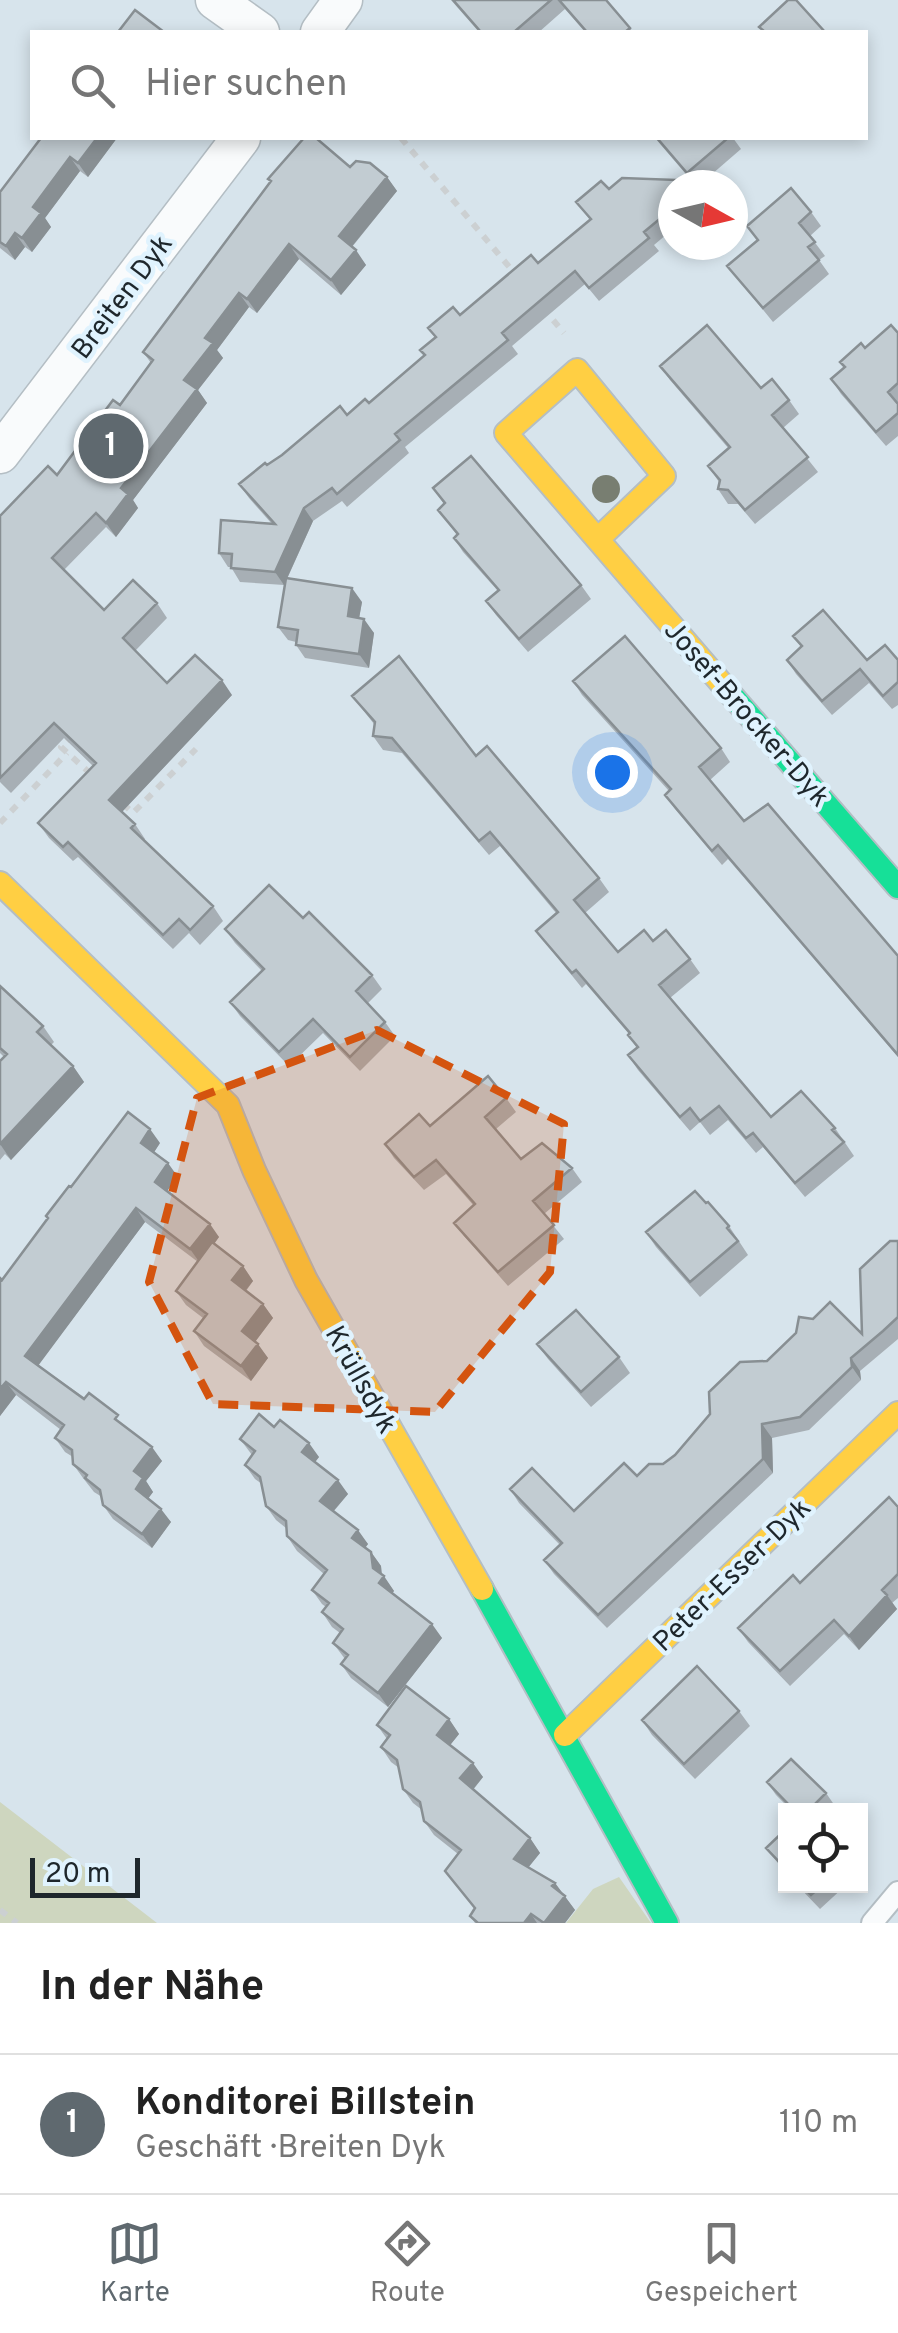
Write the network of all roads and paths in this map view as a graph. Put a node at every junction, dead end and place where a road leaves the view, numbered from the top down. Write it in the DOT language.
graph roads {
  1 [pos="215,0"];
  2 [pos="344,0"];
  3 [pos="257,30"];
  4 [pos="322,30"];
  5 [pos="239,140"];
  6 [pos="403,140"];
  7 [pos="526,286"];
  8 [pos="538,302"];
  9 [pos="577,370"];
  10 [pos="0,454"];
  11 [pos="598,539"];
  12 [pos="74,732"];
  13 [pos="196,749"];
  14 [pos="67,752"];
  15 [pos="94,777"];
  16 [pos="120,801"];
  17 [pos="0,823"];
  18 [pos="0,883"];
  19 [pos="898,886"];
  20 [pos="898,1413"];
  21 [pos="565,1735"];
  22 [pos="898,1892"];
  23 [pos="0,1910"];
  24 [pos="18,1923"];
  25 [pos="666,1923"];
  26 [pos="872,1923"];
  1 -- 3 [label="street"];
  2 -- 4 [label="street"];
  5 -- 10 [label="street, Breiten Dyk"];
  6 -- 7 [label="path"];
  8 -- 9 [label="path"];
  9 -- 11 [label="street"];
  9 -- 11 [label="street, Josef-Brocker-Dyk"];
  11 -- 19 [label="street, Josef-Brocker-Dyk"];
  12 -- 14 [label="path"];
  13 -- 16 [label="path"];
  14 -- 15 [label="path"];
  14 -- 17 [label="path"];
  18 -- 21 [label="street, Krüllsdyk"];
  20 -- 21 [label="street, Peter-Esser-Dyk"];
  21 -- 25 [label="street, Krüllsdyk"];
  22 -- 26 [label="lane"];
  23 -- 24 [label="path"];
}
